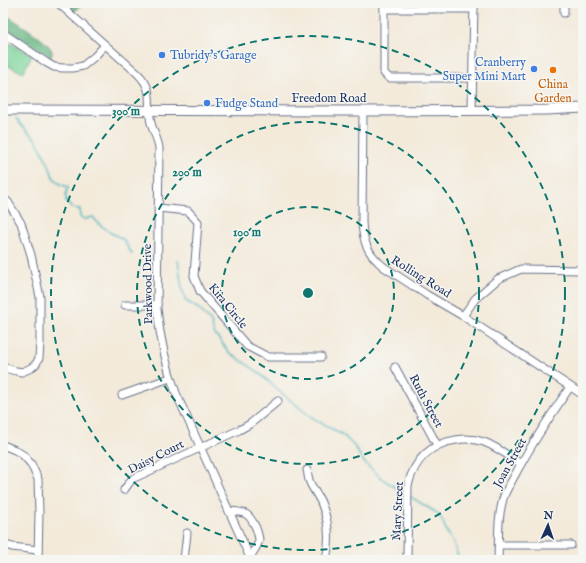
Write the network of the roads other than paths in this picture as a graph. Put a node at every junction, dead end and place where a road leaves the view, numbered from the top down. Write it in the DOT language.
graph roads {
  1 [pos="58,3"];
  2 [pos="564,3"];
  3 [pos="384,6"];
  4 [pos="474,6"];
  5 [pos="564,13"];
  6 [pos="3,33"];
  7 [pos="105,45"];
  8 [pos="472,78"];
  9 [pos="583,108"];
  10 [pos="3,110"];
  11 [pos="149,110"];
  12 [pos="472,110"];
  13 [pos="363,111"];
  14 [pos="3,198"];
  15 [pos="158,208"];
  16 [pos="583,270"];
  17 [pos="125,305"];
  18 [pos="157,305"];
  19 [pos="463,316"];
  20 [pos="321,356"];
  21 [pos="3,365"];
  22 [pos="395,366"];
  23 [pos="170,378"];
  24 [pos="570,387"];
  25 [pos="122,395"];
  26 [pos="583,395"];
  27 [pos="278,401"];
  28 [pos="3,445"];
  29 [pos="437,445"];
  30 [pos="201,447"];
  31 [pos="521,464"];
  32 [pos="307,470"];
  33 [pos="124,490"];
  34 [pos="229,511"];
  35 [pos="187,533"];
  36 [pos="3,544"];
  37 [pos="499,545"];
  38 [pos="572,545"];
  39 [pos="38,550"];
  40 [pos="251,558"];
  41 [pos="38,560"];
  42 [pos="184,560"];
  43 [pos="326,560"];
  44 [pos="407,560"];
  45 [pos="498,560"];
  1 -- 7 [label="street, Parkwood Drive"];
  2 -- 5 [label="street"];
  3 -- 4 [label="street"];
  3 -- 8 [label="street"];
  4 -- 8 [label="street"];
  6 -- 7 [label="street"];
  7 -- 11 [label="street, Parkwood Drive"];
  8 -- 12 [label="street"];
  9 -- 12 [label="main road, Freedom Road"];
  10 -- 11 [label="main road, Freedom Road"];
  11 -- 13 [label="main road, Freedom Road"];
  11 -- 15 [label="street, Parkwood Drive"];
  12 -- 13 [label="main road, Freedom Road"];
  13 -- 19 [label="street, Rolling Road"];
  14 -- 21 [label="street"];
  15 -- 18 [label="street, Parkwood Drive"];
  15 -- 20 [label="street, Kira Circle"];
  16 -- 19 [label="street"];
  17 -- 18 [label="street"];
  18 -- 23 [label="street, Parkwood Drive"];
  19 -- 24 [label="street, Rolling Road"];
  22 -- 29 [label="street, Ruth Street"];
  23 -- 25 [label="street"];
  23 -- 30 [label="street, Parkwood Drive"];
  24 -- 26 [label="street, Rolling Road"];
  24 -- 31 [label="street, Joan Street"];
  27 -- 30 [label="street, Daisy Court"];
  28 -- 39 [label="street"];
  29 -- 31 [label="street, Mary Street"];
  29 -- 44 [label="street, Mary Street"];
  30 -- 33 [label="street, Daisy Court"];
  30 -- 34 [label="street, Parkwood Drive"];
  31 -- 37 [label="street, Joan Street"];
  32 -- 43 [label="street"];
  34 -- 40 [label="street, Parkwood Drive"];
  34 -- 40 [label="street"];
  35 -- 42 [label="street"];
  36 -- 39 [label="street"];
  37 -- 38 [label="street"];
  37 -- 45 [label="street, Joan Street"];
  39 -- 41 [label="street"];
}
